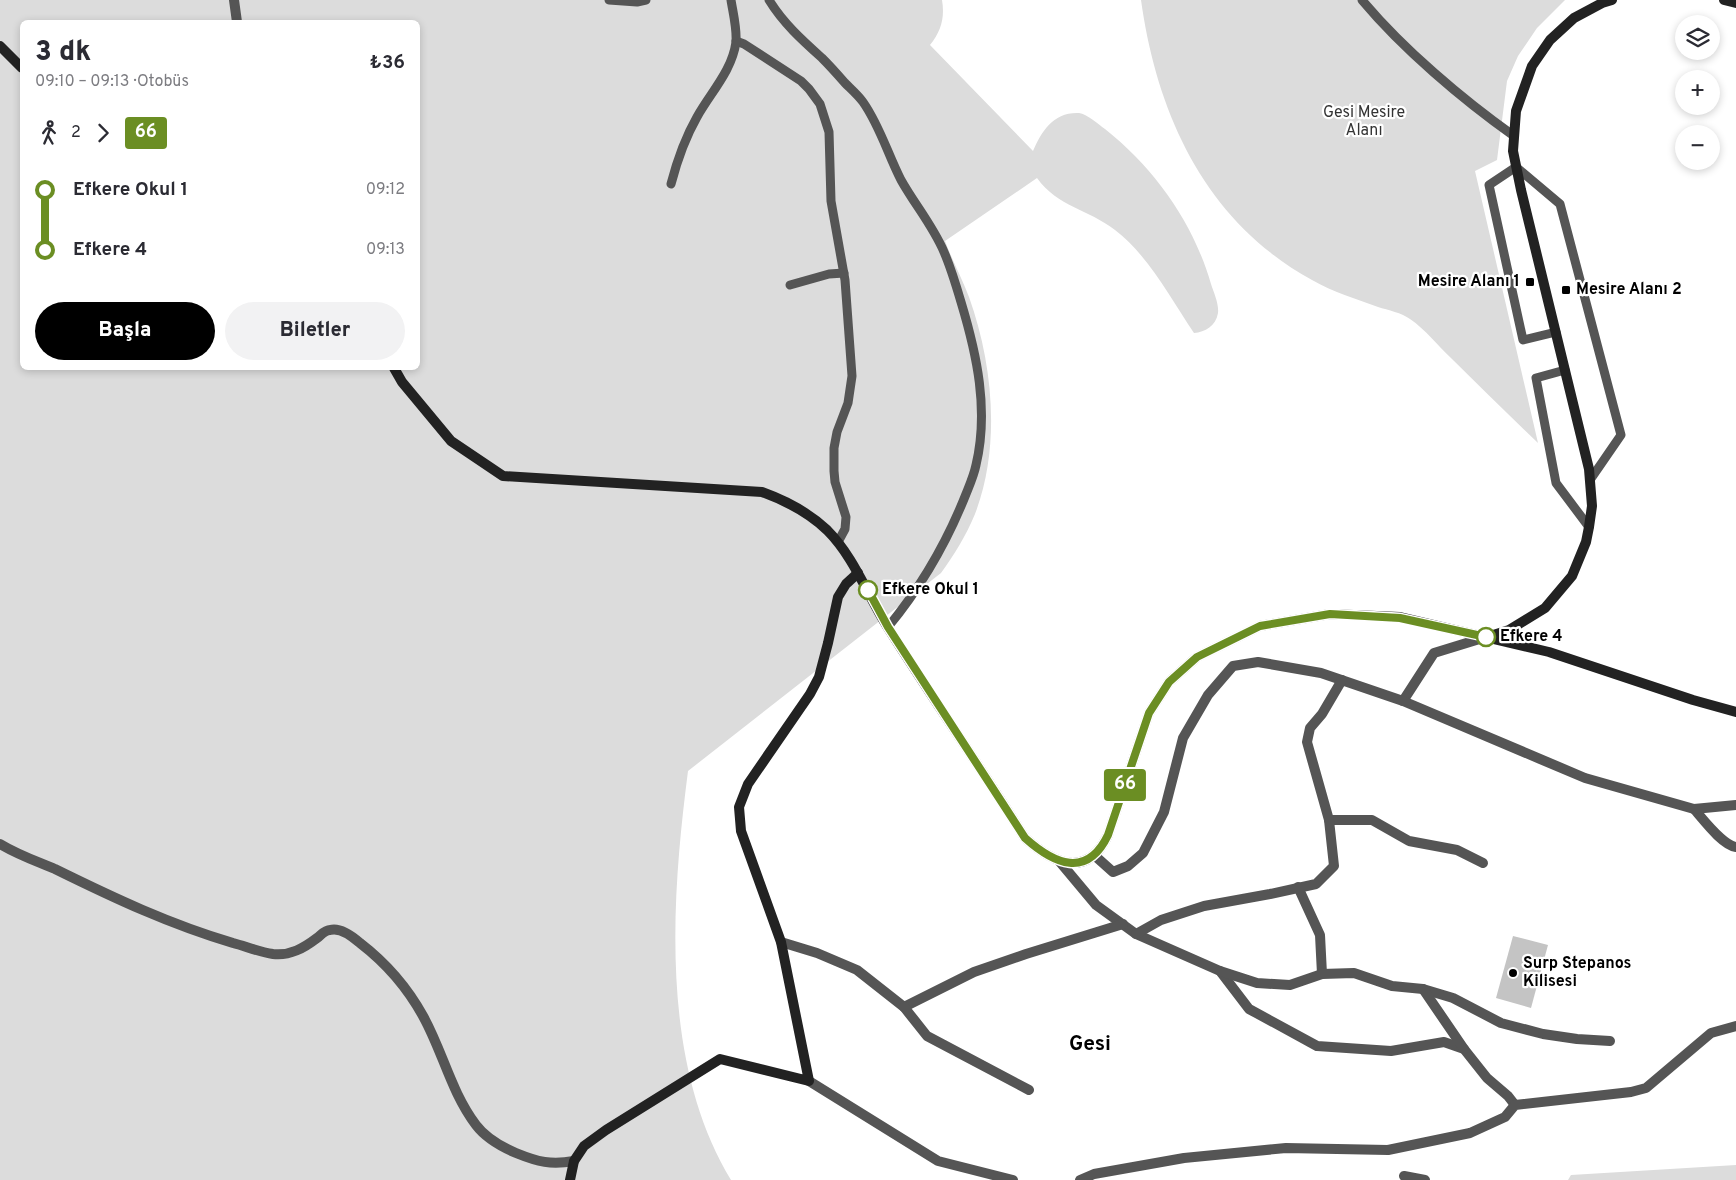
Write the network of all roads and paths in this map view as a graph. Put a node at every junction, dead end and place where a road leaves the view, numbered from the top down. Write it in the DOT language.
graph roads {
  1 [pos="234,0"];
  2 [pos="609,0"];
  3 [pos="646,0"];
  4 [pos="731,0"];
  5 [pos="769,0"];
  6 [pos="1362,0"];
  7 [pos="1612,0"];
  8 [pos="1724,0"];
  9 [pos="1736,3"];
  10 [pos="238,20"];
  11 [pos="736,41"];
  12 [pos="0,46"];
  13 [pos="20,66"];
  14 [pos="1514,136"];
  15 [pos="1516,167"];
  16 [pos="670,184"];
  17 [pos="844,273"];
  18 [pos="790,285"];
  19 [pos="1556,332"];
  20 [pos="395,370"];
  21 [pos="1565,370"];
  22 [pos="1590,480"];
  23 [pos="1589,526"];
  24 [pos="838,542"];
  25 [pos="858,573"];
  26 [pos="888,627"];
  27 [pos="1486,637"];
  28 [pos="1342,680"];
  29 [pos="1404,701"];
  30 [pos="1736,712"];
  31 [pos="1736,805"];
  32 [pos="1694,809"];
  33 [pos="1329,820"];
  34 [pos="0,844"];
  35 [pos="1736,847"];
  36 [pos="1094,854"];
  37 [pos="1060,862"];
  38 [pos="1483,863"];
  39 [pos="1298,887"];
  40 [pos="1123,924"];
  41 [pos="1136,934"];
  42 [pos="780,942"];
  43 [pos="1220,971"];
  44 [pos="1322,974"];
  45 [pos="1423,989"];
  46 [pos="904,1007"];
  47 [pos="1736,1026"];
  48 [pos="1610,1041"];
  49 [pos="1464,1049"];
  50 [pos="809,1081"];
  51 [pos="1029,1090"];
  52 [pos="1515,1105"];
  53 [pos="574,1161"];
  54 [pos="1404,1176"];
  55 [pos="570,1180"];
  56 [pos="1013,1180"];
  57 [pos="1080,1180"];
  58 [pos="1425,1180"];
  1 -- 10 [label="street"];
  2 -- 3 [label="lane"];
  4 -- 11 [label="lane"];
  5 -- 26 [label="lane"];
  6 -- 14 [label="lane"];
  7 -- 14 [label="street"];
  8 -- 9 [label="street"];
  11 -- 16 [label="lane"];
  11 -- 17 [label="lane"];
  12 -- 13 [label="street"];
  14 -- 15 [label="street"];
  15 -- 19 [label="street"];
  15 -- 19 [label="lane"];
  15 -- 22 [label="lane"];
  17 -- 18 [label="lane"];
  17 -- 24 [label="lane"];
  19 -- 21 [label="street"];
  20 -- 24 [label="street"];
  21 -- 22 [label="street"];
  21 -- 23 [label="lane"];
  22 -- 23 [label="street"];
  23 -- 27 [label="street"];
  24 -- 25 [label="street"];
  25 -- 26 [label="street"];
  25 -- 42 [label="street"];
  26 -- 37 [label="street"];
  27 -- 29 [label="street"];
  27 -- 30 [label="street"];
  27 -- 36 [label="street"];
  28 -- 29 [label="street"];
  28 -- 33 [label="street"];
  28 -- 36 [label="street"];
  29 -- 32 [label="street"];
  31 -- 32 [label="street"];
  32 -- 35 [label="street"];
  33 -- 38 [label="street"];
  33 -- 39 [label="street"];
  34 -- 53 [label="street"];
  36 -- 37 [label="street"];
  37 -- 40 [label="street"];
  39 -- 41 [label="street"];
  39 -- 44 [label="street"];
  40 -- 41 [label="street"];
  40 -- 46 [label="street"];
  41 -- 43 [label="street"];
  42 -- 46 [label="street"];
  42 -- 50 [label="street"];
  43 -- 44 [label="street"];
  43 -- 49 [label="street"];
  44 -- 45 [label="street"];
  45 -- 48 [label="street"];
  45 -- 49 [label="street"];
  46 -- 51 [label="street"];
  47 -- 52 [label="street"];
  49 -- 52 [label="street"];
  50 -- 53 [label="street"];
  50 -- 56 [label="street"];
  52 -- 57 [label="street"];
  53 -- 55 [label="street"];
  54 -- 58 [label="street"];
}
